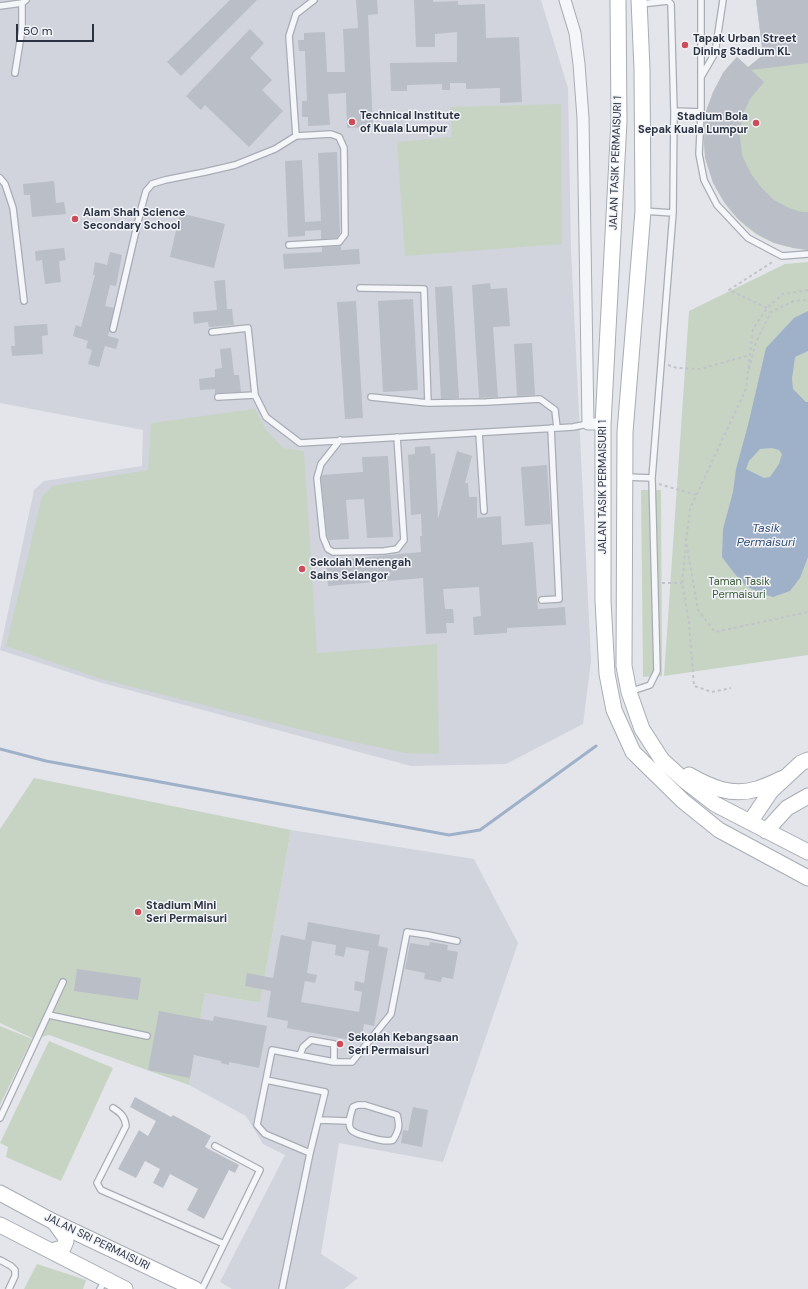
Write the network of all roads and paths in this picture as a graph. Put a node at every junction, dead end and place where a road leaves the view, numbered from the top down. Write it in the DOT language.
graph roads {
  1 [pos="314,0"];
  2 [pos="565,0"];
  3 [pos="618,0"];
  4 [pos="701,0"];
  5 [pos="723,0"];
  6 [pos="24,2"];
  7 [pos="639,2"];
  8 [pos="0,6"];
  9 [pos="15,73"];
  10 [pos="701,77"];
  11 [pos="674,111"];
  12 [pos="701,112"];
  13 [pos="642,119"];
  14 [pos="619,121"];
  15 [pos="296,136"];
  16 [pos="0,178"];
  17 [pos="643,211"];
  18 [pos="673,213"];
  19 [pos="289,245"];
  20 [pos="808,254"];
  21 [pos="782,256"];
  22 [pos="360,288"];
  23 [pos="808,290"];
  24 [pos="24,300"];
  25 [pos="808,300"];
  26 [pos="767,308"];
  27 [pos="113,328"];
  28 [pos="212,332"];
  29 [pos="750,355"];
  30 [pos="661,363"];
  31 [pos="747,381"];
  32 [pos="255,394"];
  33 [pos="371,397"];
  34 [pos="218,398"];
  35 [pos="428,403"];
  36 [pos="588,424"];
  37 [pos="603,424"];
  38 [pos="554,428"];
  39 [pos="479,432"];
  40 [pos="397,437"];
  41 [pos="340,440"];
  42 [pos="625,477"];
  43 [pos="652,478"];
  44 [pos="668,487"];
  45 [pos="697,495"];
  46 [pos="484,510"];
  47 [pos="686,541"];
  48 [pos="603,579"];
  49 [pos="625,580"];
  50 [pos="664,583"];
  51 [pos="682,583"];
  52 [pos="542,600"];
  53 [pos="808,612"];
  54 [pos="731,688"];
  55 [pos="629,692"];
  56 [pos="662,760"];
  57 [pos="808,760"];
  58 [pos="786,777"];
  59 [pos="808,796"];
  60 [pos="683,802"];
  61 [pos="757,829"];
  62 [pos="808,852"];
  63 [pos="808,871"];
  64 [pos="808,878"];
  65 [pos="458,941"];
  66 [pos="64,982"];
  67 [pos="49,1015"];
  68 [pos="147,1036"];
  69 [pos="300,1055"];
  70 [pos="334,1062"];
  71 [pos="266,1080"];
  72 [pos="113,1108"];
  73 [pos="0,1118"];
  74 [pos="319,1120"];
  75 [pos="348,1121"];
  76 [pos="215,1146"];
  77 [pos="310,1153"];
  78 [pos="0,1193"];
  79 [pos="54,1222"];
  80 [pos="0,1225"];
  81 [pos="224,1244"];
  82 [pos="51,1251"];
  83 [pos="0,1260"];
  84 [pos="103,1284"];
  85 [pos="9,1289"];
  86 [pos="125,1289"];
  87 [pos="195,1289"];
  88 [pos="202,1289"];
  89 [pos="282,1289"];
  1 -- 15 [label="lane"];
  2 -- 36 [label="street"];
  3 -- 14 [label="main road, JALAN TASIK PERMAISURI 1"];
  4 -- 10 [label="lane"];
  5 -- 10 [label="lane"];
  6 -- 8 [label="lane"];
  6 -- 9 [label="lane"];
  7 -- 11 [label="lane"];
  7 -- 13 [label="main road, JALAN TASIK PERMAISURI 1"];
  10 -- 12 [label="lane"];
  11 -- 12 [label="lane"];
  11 -- 18 [label="lane"];
  12 -- 21 [label="lane"];
  13 -- 14 [label="main road"];
  13 -- 17 [label="main road, JALAN TASIK PERMAISURI 1"];
  14 -- 37 [label="main road, JALAN TASIK PERMAISURI 1"];
  15 -- 19 [label="lane"];
  15 -- 27 [label="lane"];
  16 -- 24 [label="lane"];
  17 -- 18 [label="lane"];
  17 -- 42 [label="main road, JALAN TASIK PERMAISURI 1"];
  18 -- 30 [label="lane"];
  20 -- 21 [label="lane"];
  21 -- 26 [label="path"];
  22 -- 35 [label="lane"];
  23 -- 26 [label="path"];
  25 -- 31 [label="path"];
  26 -- 29 [label="path"];
  28 -- 32 [label="lane"];
  29 -- 30 [label="path"];
  29 -- 31 [label="path"];
  30 -- 43 [label="lane"];
  31 -- 45 [label="path"];
  32 -- 34 [label="lane"];
  32 -- 41 [label="lane"];
  33 -- 35 [label="lane"];
  35 -- 38 [label="lane"];
  36 -- 37 [label="street"];
  36 -- 38 [label="lane"];
  37 -- 48 [label="main road, JALAN TASIK PERMAISURI 1"];
  38 -- 39 [label="lane"];
  38 -- 52 [label="lane"];
  39 -- 40 [label="lane"];
  39 -- 46 [label="lane"];
  40 -- 41 [label="lane"];
  40 -- 41 [label="lane"];
  42 -- 43 [label="lane"];
  42 -- 49 [label="main road, JALAN TASIK PERMAISURI 1"];
  43 -- 55 [label="lane"];
  44 -- 45 [label="path"];
  45 -- 47 [label="path"];
  47 -- 51 [label="path"];
  47 -- 53 [label="path"];
  48 -- 49 [label="main road"];
  48 -- 60 [label="main road, JALAN TASIK PERMAISURI 1"];
  49 -- 55 [label="main road, JALAN TASIK PERMAISURI 1"];
  50 -- 51 [label="path"];
  51 -- 54 [label="path"];
  55 -- 56 [label="main road, JALAN TASIK PERMAISURI 1"];
  56 -- 58 [label="main road"];
  56 -- 61 [label="main road, JALAN TASIK PERMAISURI 1"];
  57 -- 58 [label="main road"];
  58 -- 61 [label="main road"];
  59 -- 61 [label="main road"];
  60 -- 61 [label="main road"];
  60 -- 64 [label="main road, JALAN TASIK PERMAISURI 1"];
  61 -- 62 [label="main road, JALAN TASIK PERMAISURI 1"];
  61 -- 63 [label="main road"];
  65 -- 70 [label="lane"];
  66 -- 67 [label="lane"];
  67 -- 68 [label="lane"];
  67 -- 73 [label="lane"];
  69 -- 70 [label="lane"];
  69 -- 70 [label="lane"];
  69 -- 71 [label="lane"];
  71 -- 74 [label="lane"];
  71 -- 77 [label="lane"];
  72 -- 81 [label="lane"];
  74 -- 75 [label="lane"];
  74 -- 77 [label="lane"];
  75 -- 75 [label="lane"];
  76 -- 81 [label="lane"];
  77 -- 89 [label="lane"];
  78 -- 79 [label="main road, JALAN SRI PERMAISURI"];
  79 -- 82 [label="main road"];
  79 -- 87 [label="main road, JALAN SRI PERMAISURI"];
  80 -- 82 [label="main road"];
  81 -- 88 [label="lane"];
  82 -- 84 [label="main road"];
  83 -- 85 [label="lane"];
  84 -- 86 [label="main road"];
}
